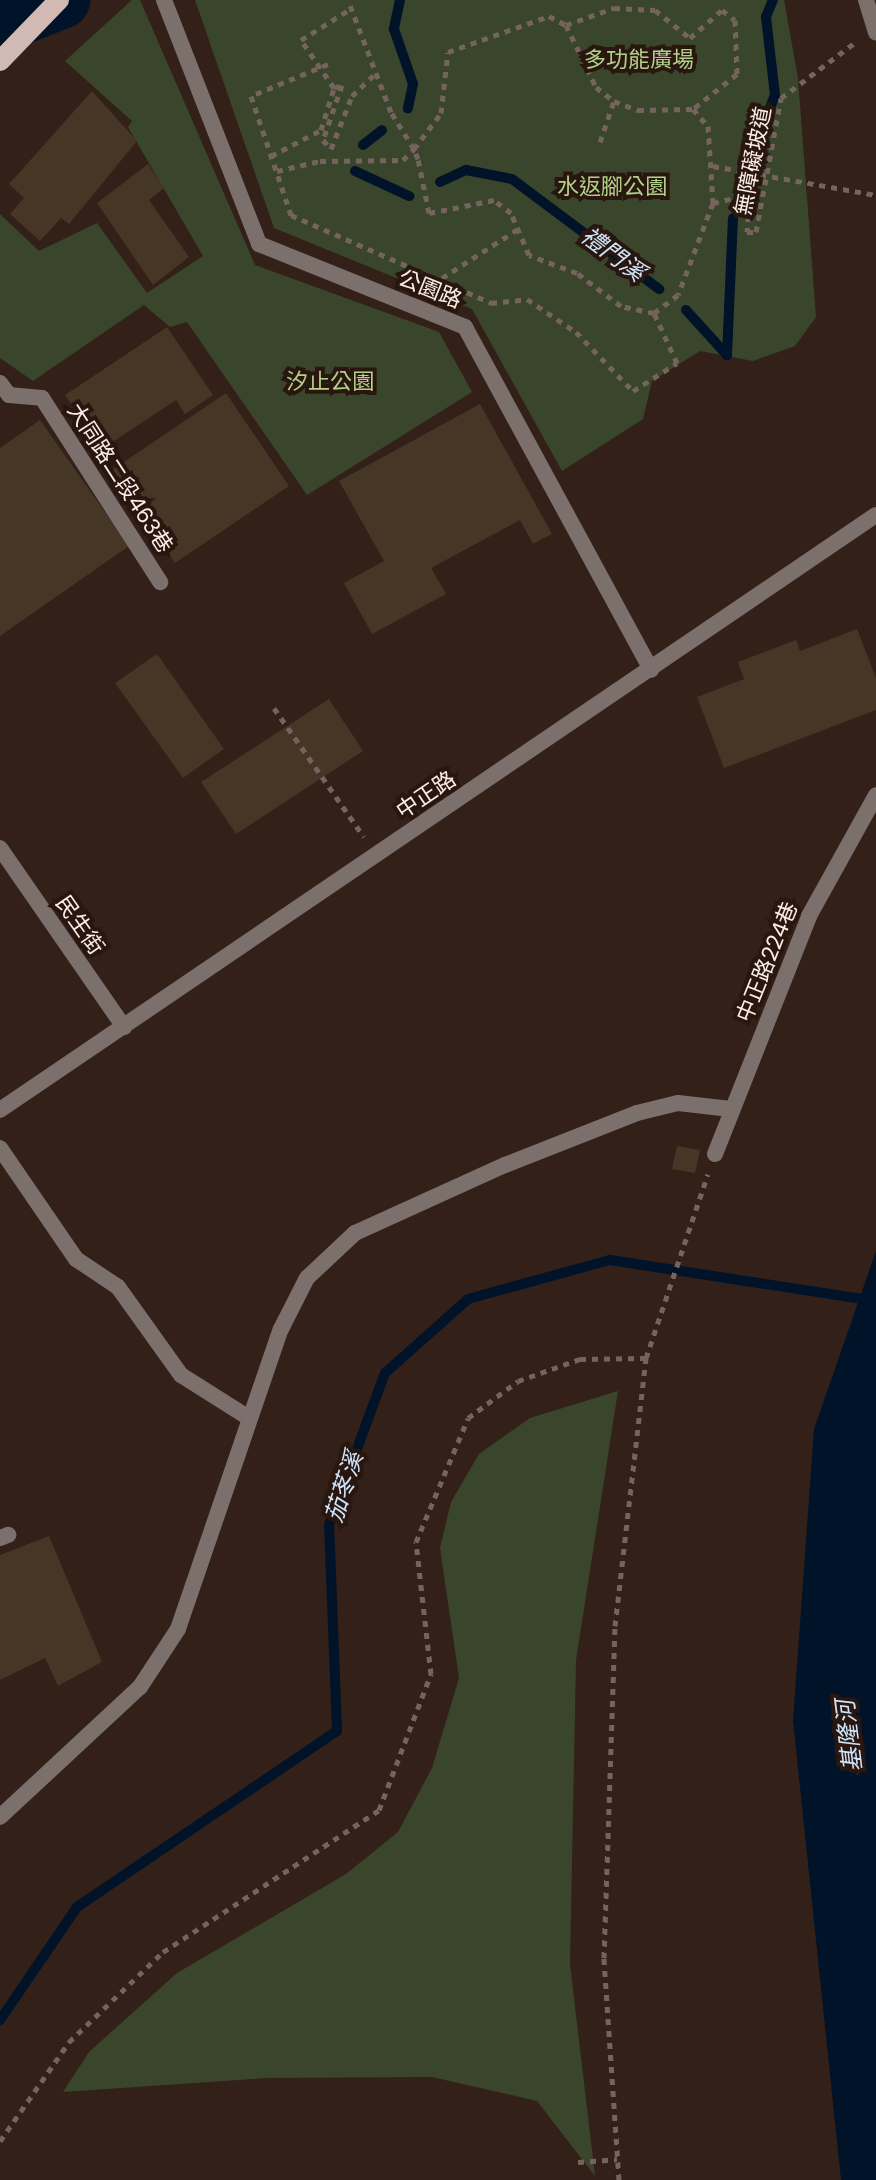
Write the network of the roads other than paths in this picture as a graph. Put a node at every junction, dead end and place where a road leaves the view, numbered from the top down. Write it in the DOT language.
graph roads {
  1 [pos="59,0"];
  2 [pos="164,0"];
  3 [pos="866,0"];
  4 [pos="876,31"];
  5 [pos="0,61"];
  6 [pos="0,383"];
  7 [pos="876,515"];
  8 [pos="160,582"];
  9 [pos="651,670"];
  10 [pos="876,795"];
  11 [pos="0,848"];
  12 [pos="124,1027"];
  13 [pos="731,1109"];
  14 [pos="0,1110"];
  15 [pos="0,1148"];
  16 [pos="715,1154"];
  17 [pos="249,1418"];
  18 [pos="0,1817"];
  1 -- 5 [label="main road"];
  2 -- 9 [label="street, 公園路"];
  3 -- 4 [label="street"];
  6 -- 8 [label="street, 大同路二段463巷"];
  7 -- 9 [label="street, 中正路"];
  9 -- 12 [label="street, 中正路"];
  10 -- 13 [label="street, 中正路224巷"];
  11 -- 12 [label="street, 民生街"];
  12 -- 14 [label="street, 中正路"];
  13 -- 16 [label="street, 中正路224巷"];
  13 -- 17 [label="street"];
  15 -- 17 [label="street"];
  17 -- 18 [label="street"];
}
